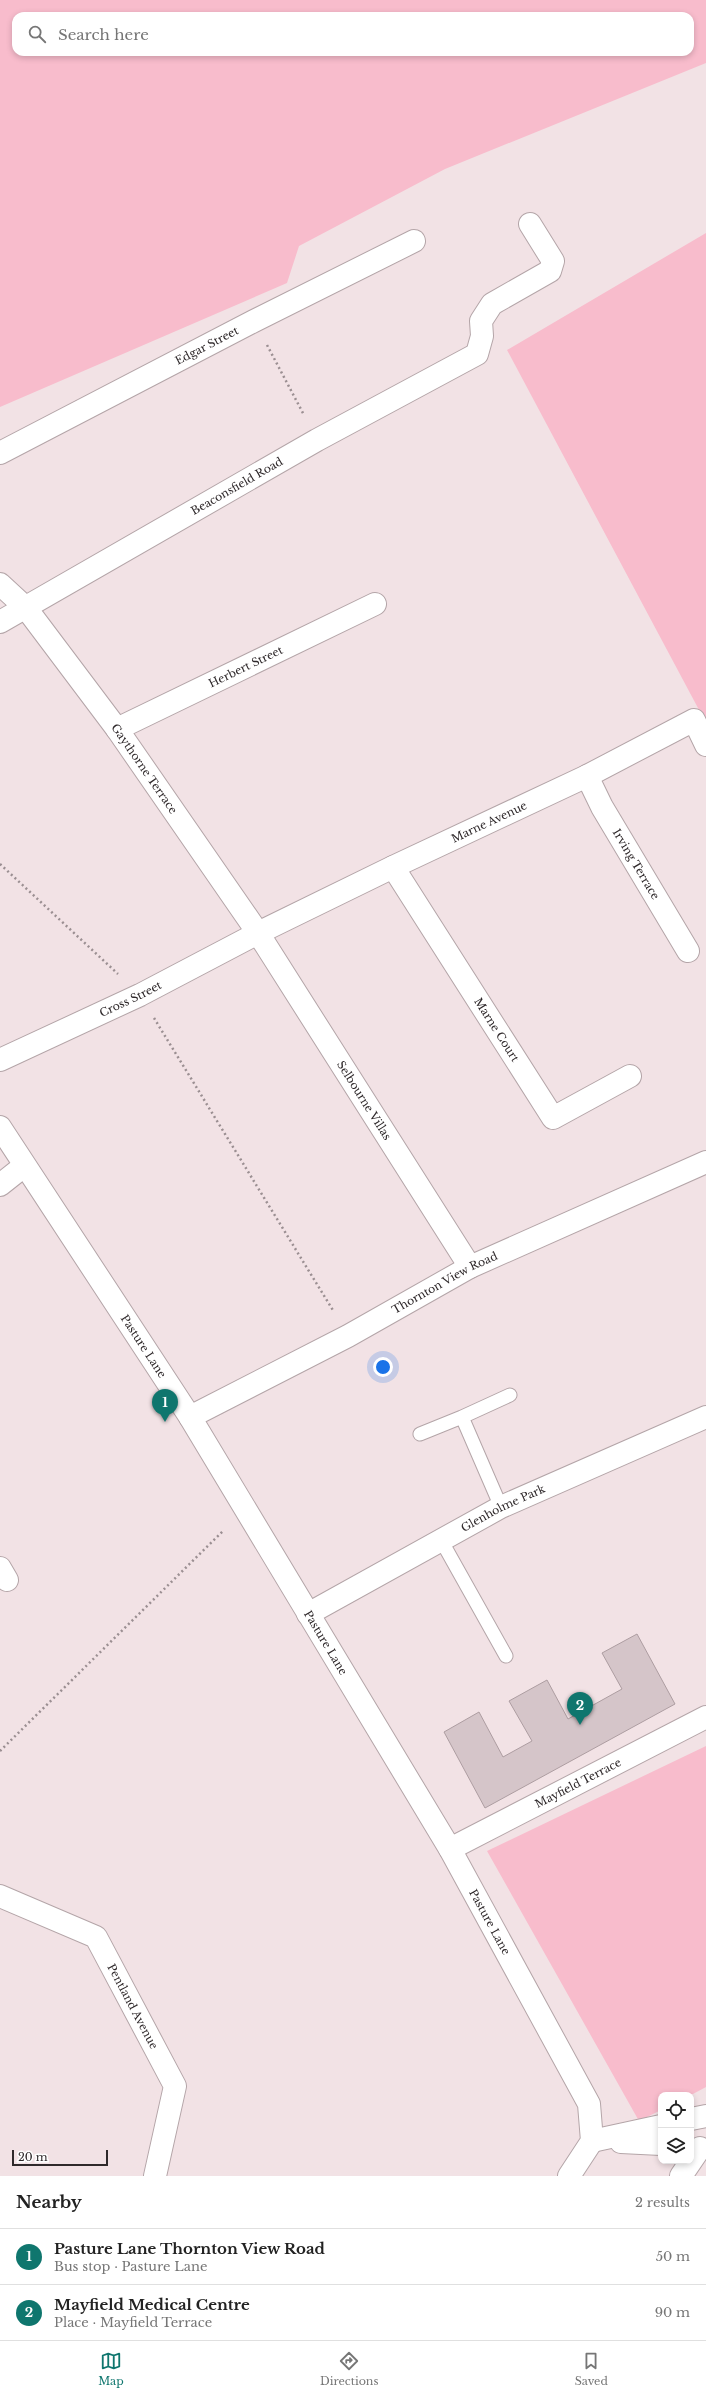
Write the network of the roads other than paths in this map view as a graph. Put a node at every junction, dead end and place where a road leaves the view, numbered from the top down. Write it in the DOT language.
graph roads {
  1 [pos="530,224"];
  2 [pos="414,241"];
  3 [pos="0,453"];
  4 [pos="0,584"];
  5 [pos="375,604"];
  6 [pos="26,608"];
  7 [pos="0,622"];
  8 [pos="117,729"];
  9 [pos="706,745"];
  10 [pos="587,776"];
  11 [pos="393,867"];
  12 [pos="258,933"];
  13 [pos="688,952"];
  14 [pos="0,1060"];
  15 [pos="630,1076"];
  16 [pos="0,1127"];
  17 [pos="706,1162"];
  18 [pos="24,1166"];
  19 [pos="0,1185"];
  20 [pos="470,1267"];
  21 [pos="510,1395"];
  22 [pos="190,1417"];
  23 [pos="462,1417"];
  24 [pos="706,1417"];
  25 [pos="420,1434"];
  26 [pos="501,1507"];
  27 [pos="441,1540"];
  28 [pos="308,1614"];
  29 [pos="506,1656"];
  30 [pos="706,1716"];
  31 [pos="450,1849"];
  32 [pos="0,1896"];
  33 [pos="706,2116"];
  34 [pos="694,2118"];
  35 [pos="658,2127"];
  36 [pos="592,2141"];
  37 [pos="658,2144"];
  38 [pos="699,2148"];
  39 [pos="155,2176"];
  40 [pos="569,2176"];
  41 [pos="681,2176"];
  1 -- 6 [label="street, Beaconsfield Road"];
  2 -- 3 [label="street, Edgar Street"];
  4 -- 6 [label="street, Gaythorne Terrace"];
  5 -- 8 [label="street, Herbert Street"];
  6 -- 7 [label="street, Beaconsfield Road"];
  6 -- 8 [label="street, Gaythorne Terrace"];
  8 -- 12 [label="street, Gaythorne Terrace"];
  9 -- 10 [label="street, Marne Avenue"];
  10 -- 11 [label="street, Marne Avenue"];
  10 -- 13 [label="street, Irving Terrace"];
  11 -- 12 [label="street, Marne Avenue"];
  11 -- 15 [label="street, Marne Court"];
  12 -- 14 [label="street, Cross Street"];
  12 -- 20 [label="street, Selbourne Villas"];
  16 -- 18 [label="street, Pasture Lane"];
  17 -- 20 [label="street, Thornton View Road"];
  18 -- 19 [label="street"];
  18 -- 22 [label="street, Pasture Lane"];
  20 -- 22 [label="street, Thornton View Road"];
  21 -- 23 [label="lane"];
  22 -- 28 [label="street, Pasture Lane"];
  23 -- 25 [label="lane"];
  23 -- 26 [label="lane"];
  24 -- 26 [label="street, Glenholme Park"];
  26 -- 27 [label="street, Glenholme Park"];
  27 -- 28 [label="street, Glenholme Park"];
  27 -- 29 [label="lane"];
  28 -- 31 [label="street, Pasture Lane"];
  30 -- 31 [label="street, Mayfield Terrace"];
  31 -- 36 [label="street, Pasture Lane"];
  32 -- 39 [label="street, Pentland Avenue"];
  33 -- 34 [label="street"];
  35 -- 36 [label="street"];
  36 -- 37 [label="street"];
  36 -- 40 [label="street"];
  38 -- 41 [label="street"];
}
